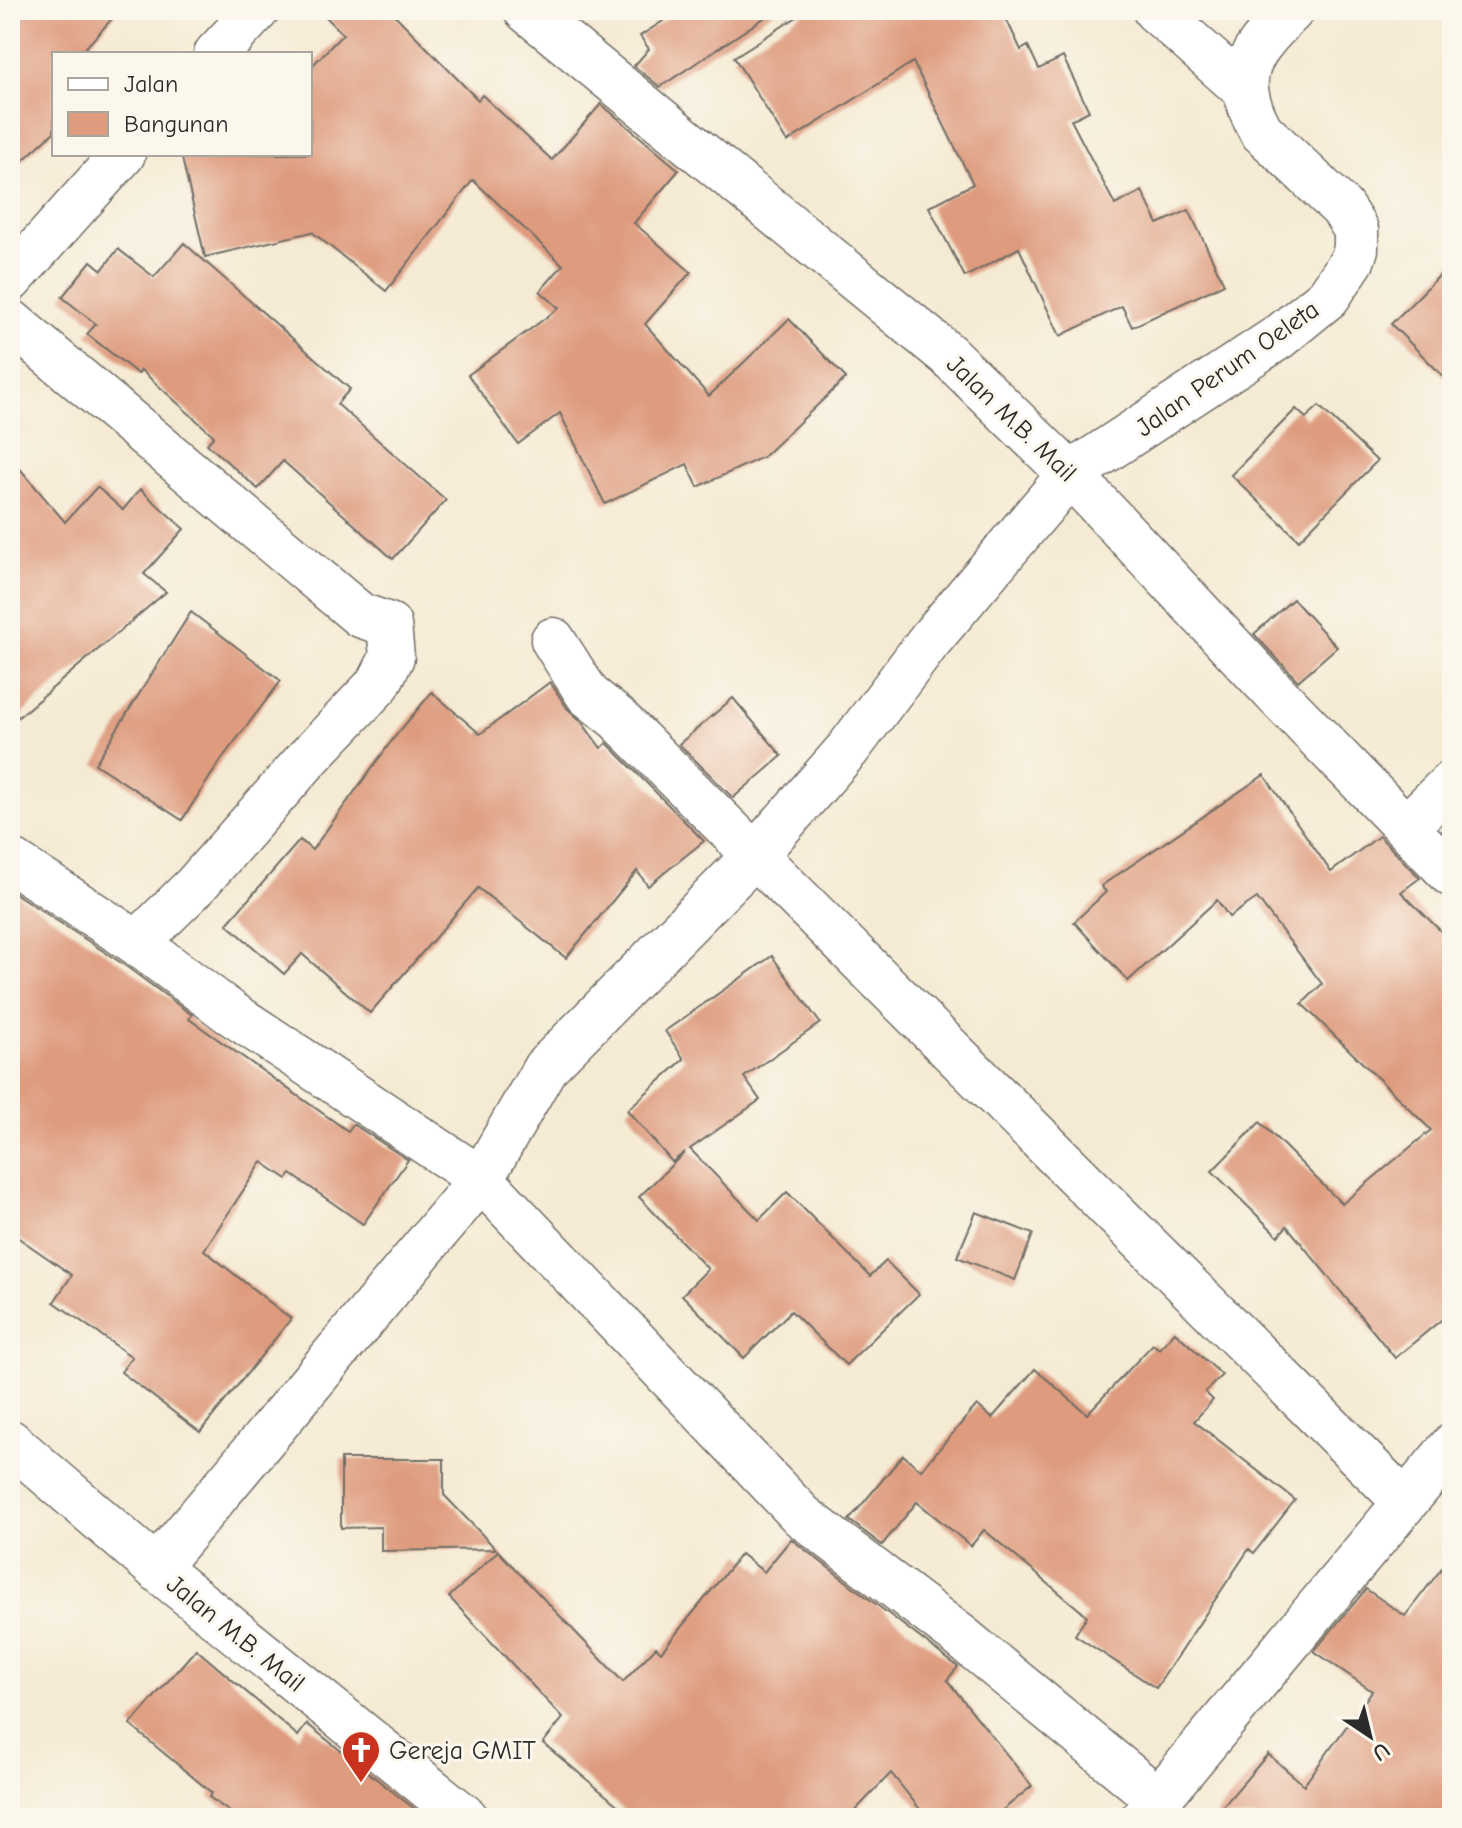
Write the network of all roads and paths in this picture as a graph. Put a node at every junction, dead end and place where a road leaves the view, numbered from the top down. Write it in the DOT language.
graph roads {
  1 [pos="257,10"];
  2 [pos="526,10"];
  3 [pos="1155,10"];
  4 [pos="1292,10"];
  5 [pos="218,52"];
  6 [pos="1245,90"];
  7 [pos="121,156"];
  8 [pos="10,280"];
  9 [pos="10,321"];
  10 [pos="1070,474"];
  11 [pos="553,640"];
  12 [pos="1452,782"];
  13 [pos="1406,827"];
  14 [pos="755,855"];
  15 [pos="10,860"];
  16 [pos="1452,875"];
  17 [pos="137,943"];
  18 [pos="481,1179"];
  19 [pos="10,1442"];
  20 [pos="1452,1446"];
  21 [pos="1405,1502"];
  22 [pos="156,1568"];
  23 [pos="1150,1809"];
  24 [pos="466,1818"];
  1 -- 5 [label="street"];
  2 -- 10 [label="street, Jalan M.B. Mail"];
  3 -- 6 [label="street"];
  4 -- 6 [label="street"];
  6 -- 10 [label="street, Jalan Perum Oeleta"];
  7 -- 8 [label="street"];
  9 -- 17 [label="street"];
  10 -- 13 [label="street, Jalan M.B. Mail"];
  10 -- 14 [label="street"];
  11 -- 14 [label="street"];
  12 -- 13 [label="street"];
  13 -- 16 [label="street, Jalan M.B. Mail"];
  14 -- 18 [label="street"];
  14 -- 21 [label="street"];
  15 -- 17 [label="street"];
  17 -- 18 [label="street"];
  18 -- 22 [label="street"];
  18 -- 23 [label="street"];
  19 -- 22 [label="street, Jalan M.B. Mail"];
  20 -- 21 [label="street"];
  21 -- 23 [label="street"];
  22 -- 24 [label="street, Jalan M.B. Mail"];
}
